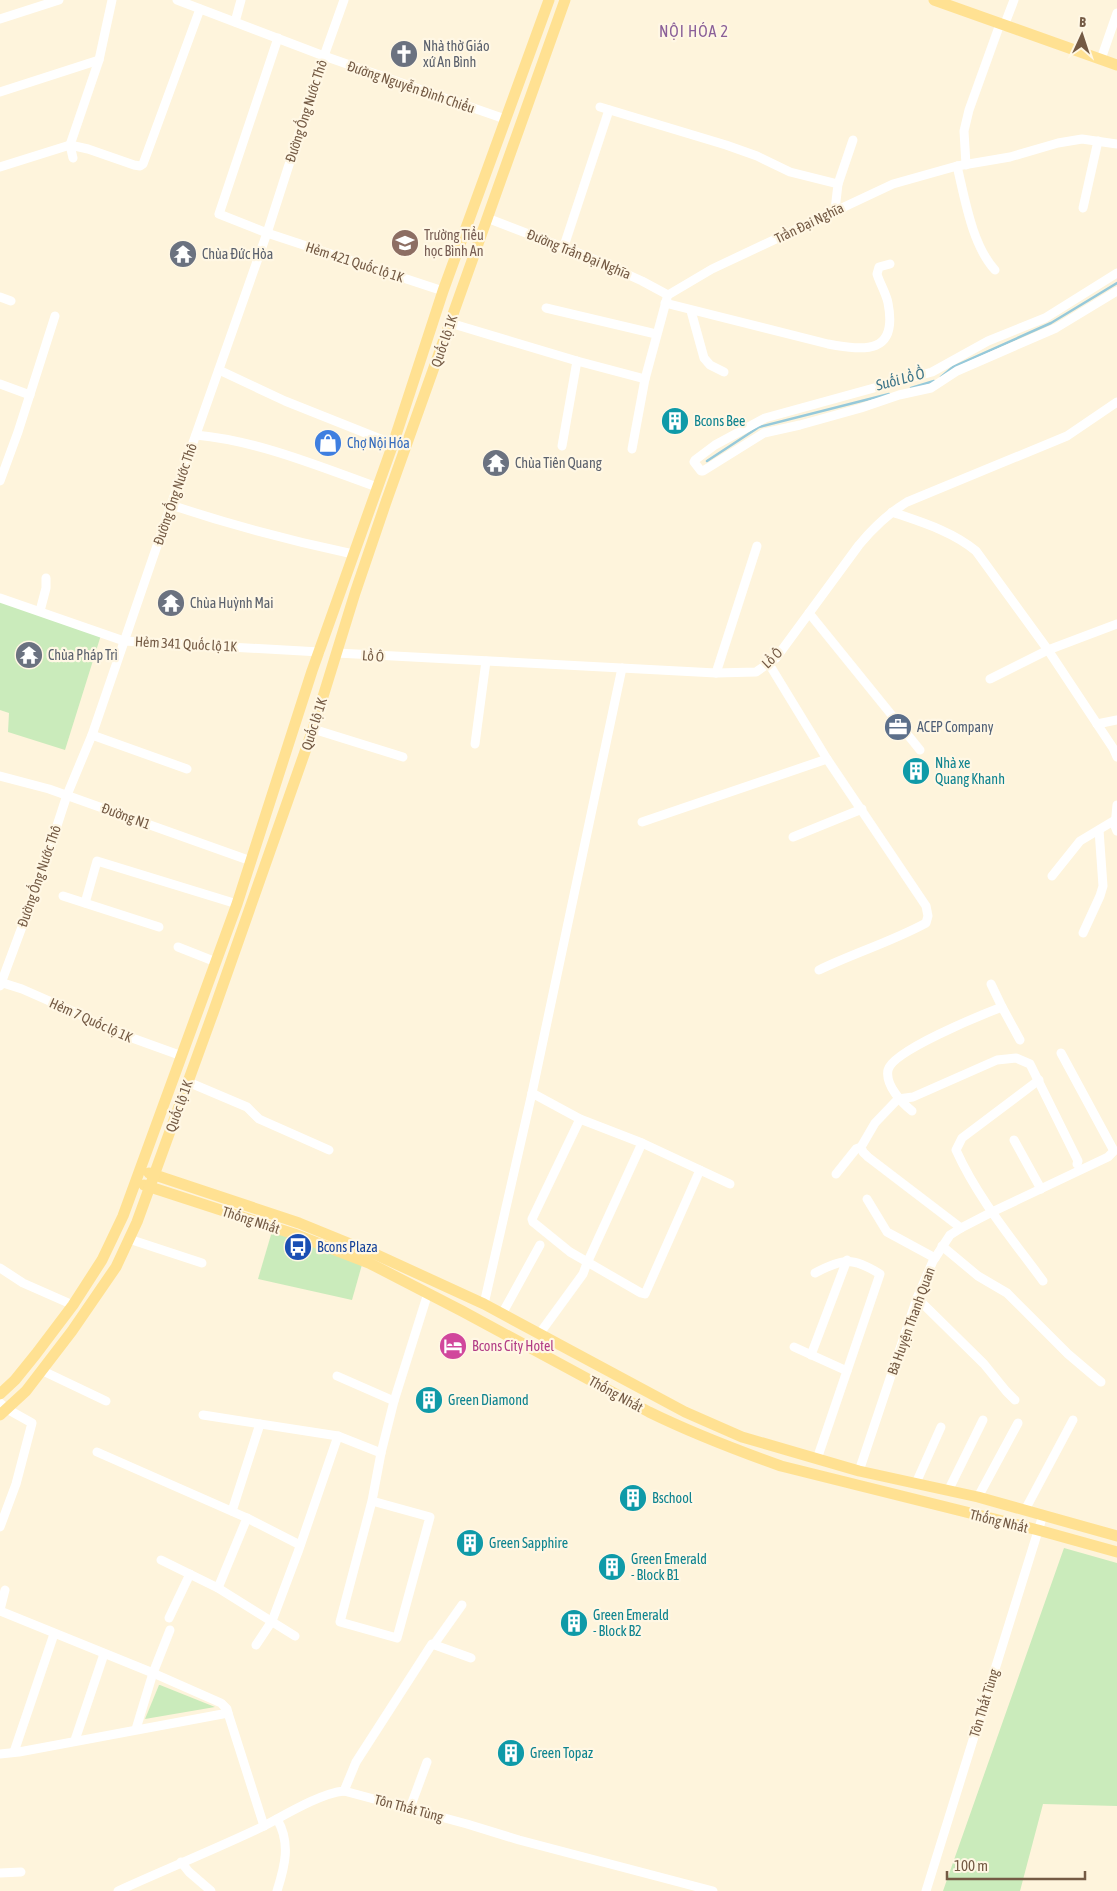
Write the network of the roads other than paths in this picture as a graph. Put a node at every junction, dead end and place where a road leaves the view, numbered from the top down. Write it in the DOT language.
graph roads {
  1 [pos="59,0"];
  2 [pos="112,0"];
  3 [pos="176,0"];
  4 [pos="242,0"];
  5 [pos="344,0"];
  6 [pos="549,0"];
  7 [pos="565,0"];
  8 [pos="934,0"];
  9 [pos="1014,0"];
  10 [pos="200,9"];
  11 [pos="1117,14"];
  12 [pos="0,19"];
  13 [pos="235,22"];
  14 [pos="1002,25"];
  15 [pos="278,38"];
  16 [pos="324,56"];
  17 [pos="1101,59"];
  18 [pos="99,60"];
  19 [pos="1117,65"];
  20 [pos="0,92"];
  21 [pos="600,107"];
  22 [pos="609,110"];
  23 [pos="505,119"];
  24 [pos="521,124"];
  25 [pos="853,140"];
  26 [pos="1098,141"];
  27 [pos="1117,144"];
  28 [pos="70,146"];
  29 [pos="73,158"];
  30 [pos="962,166"];
  31 [pos="0,167"];
  32 [pos="838,184"];
  33 [pos="1083,208"];
  34 [pos="835,210"];
  35 [pos="487,218"];
  36 [pos="268,234"];
  37 [pos="564,246"];
  38 [pos="890,264"];
  39 [pos="994,270"];
  40 [pos="1117,273"];
  41 [pos="1117,290"];
  42 [pos="443,291"];
  43 [pos="0,297"];
  44 [pos="667,299"];
  45 [pos="11,301"];
  46 [pos="546,308"];
  47 [pos="691,310"];
  48 [pos="55,316"];
  49 [pos="450,323"];
  50 [pos="656,334"];
  51 [pos="577,361"];
  52 [pos="219,370"];
  53 [pos="724,372"];
  54 [pos="645,379"];
  55 [pos="0,384"];
  56 [pos="30,395"];
  57 [pos="864,399"];
  58 [pos="1117,402"];
  59 [pos="196,435"];
  60 [pos="393,444"];
  61 [pos="562,446"];
  62 [pos="632,449"];
  63 [pos="0,481"];
  64 [pos="378,487"];
  65 [pos="171,506"];
  66 [pos="892,512"];
  67 [pos="757,546"];
  68 [pos="353,554"];
  69 [pos="46,578"];
  70 [pos="0,598"];
  71 [pos="40,612"];
  72 [pos="809,613"];
  73 [pos="1117,624"];
  74 [pos="124,641"];
  75 [pos="1048,650"];
  76 [pos="320,652"];
  77 [pos="337,653"];
  78 [pos="486,661"];
  79 [pos="769,664"];
  80 [pos="622,668"];
  81 [pos="716,673"];
  82 [pos="990,679"];
  83 [pos="1117,720"];
  84 [pos="1097,724"];
  85 [pos="313,729"];
  86 [pos="92,735"];
  87 [pos="475,744"];
  88 [pos="920,750"];
  89 [pos="403,757"];
  90 [pos="1117,757"];
  91 [pos="827,759"];
  92 [pos="187,769"];
  93 [pos="0,776"];
  94 [pos="67,795"];
  95 [pos="1117,805"];
  96 [pos="862,809"];
  97 [pos="1115,820"];
  98 [pos="642,822"];
  99 [pos="1099,830"];
  100 [pos="1117,831"];
  101 [pos="793,837"];
  102 [pos="250,861"];
  103 [pos="1052,876"];
  104 [pos="63,896"];
  105 [pos="85,903"];
  106 [pos="237,904"];
  107 [pos="159,927"];
  108 [pos="1083,933"];
  109 [pos="178,947"];
  110 [pos="216,962"];
  111 [pos="819,970"];
  112 [pos="0,983"];
  113 [pos="991,984"];
  114 [pos="1002,1007"];
  115 [pos="199,1008"];
  116 [pos="213,1013"];
  117 [pos="1020,1040"];
  118 [pos="1061,1053"];
  119 [pos="182,1056"];
  120 [pos="1038,1080"];
  121 [pos="188,1082"];
  122 [pos="532,1093"];
  123 [pos="898,1099"];
  124 [pos="912,1111"];
  125 [pos="580,1119"];
  126 [pos="1014,1140"];
  127 [pos="642,1144"];
  128 [pos="861,1147"];
  129 [pos="330,1150"];
  130 [pos="1077,1164"];
  131 [pos="140,1170"];
  132 [pos="700,1170"];
  133 [pos="836,1174"];
  134 [pos="155,1175"];
  135 [pos="136,1182"];
  136 [pos="730,1184"];
  137 [pos="150,1186"];
  138 [pos="1041,1189"];
  139 [pos="867,1199"];
  140 [pos="992,1212"];
  141 [pos="961,1228"];
  142 [pos="129,1239"];
  143 [pos="540,1246"];
  144 [pos="942,1246"];
  145 [pos="935,1258"];
  146 [pos="847,1260"];
  147 [pos="202,1263"];
  148 [pos="586,1263"];
  149 [pos="0,1268"];
  150 [pos="814,1272"];
  151 [pos="1043,1280"];
  152 [pos="428,1293"];
  153 [pos="917,1298"];
  154 [pos="484,1304"];
  155 [pos="72,1305"];
  156 [pos="502,1314"];
  157 [pos="495,1328"];
  158 [pos="540,1333"];
  159 [pos="794,1348"];
  160 [pos="811,1355"];
  161 [pos="43,1371"];
  162 [pos="847,1371"];
  163 [pos="338,1376"];
  164 [pos="14,1381"];
  165 [pos="1101,1382"];
  166 [pos="24,1393"];
  167 [pos="0,1394"];
  168 [pos="394,1400"];
  169 [pos="1015,1400"];
  170 [pos="106,1401"];
  171 [pos="2,1409"];
  172 [pos="203,1414"];
  173 [pos="983,1420"];
  174 [pos="1073,1420"];
  175 [pos="1018,1423"];
  176 [pos="260,1424"];
  177 [pos="941,1427"];
  178 [pos="338,1436"];
  179 [pos="97,1452"];
  180 [pos="382,1453"];
  181 [pos="817,1459"];
  182 [pos="859,1471"];
  183 [pos="916,1483"];
  184 [pos="948,1491"];
  185 [pos="978,1497"];
  186 [pos="372,1501"];
  187 [pos="1025,1510"];
  188 [pos="232,1511"];
  189 [pos="1043,1515"];
  190 [pos="247,1518"];
  191 [pos="0,1527"];
  192 [pos="1038,1530"];
  193 [pos="1117,1536"];
  194 [pos="300,1545"];
  195 [pos="1117,1552"];
  196 [pos="161,1560"];
  197 [pos="190,1574"];
  198 [pos="218,1588"];
  199 [pos="5,1590"];
  200 [pos="462,1605"];
  201 [pos="0,1610"];
  202 [pos="169,1618"];
  203 [pos="272,1621"];
  204 [pos="170,1630"];
  205 [pos="54,1634"];
  206 [pos="295,1636"];
  207 [pos="435,1643"];
  208 [pos="256,1645"];
  209 [pos="104,1654"];
  210 [pos="471,1658"];
  211 [pos="153,1673"];
  212 [pos="228,1713"];
  213 [pos="136,1729"];
  214 [pos="75,1740"];
  215 [pos="14,1752"];
  216 [pos="0,1754"];
  217 [pos="427,1762"];
  218 [pos="344,1791"];
  219 [pos="410,1808"];
  220 [pos="277,1819"];
  221 [pos="264,1826"];
  222 [pos="181,1862"];
  223 [pos="21,1872"];
  224 [pos="0,1873"];
  225 [pos="136,1887"];
  226 [pos="118,1891"];
  227 [pos="211,1891"];
  228 [pos="277,1891"];
  229 [pos="714,1891"];
  230 [pos="926,1891"];
  1 -- 12 [label="street"];
  2 -- 18 [label="street"];
  3 -- 10 [label="street, Đường Nguyễn Đình Chiểu"];
  4 -- 13 [label="street"];
  5 -- 16 [label="street, Đường Ống Nước Thô"];
  6 -- 23 [label="main road, Quốc lộ 1K"];
  7 -- 24 [label="main road, Quốc lộ 1K"];
  8 -- 14 [label="main road"];
  9 -- 14 [label="street"];
  10 -- 13 [label="street, Đường Nguyễn Đình Chiểu"];
  10 -- 28 [label="street"];
  11 -- 17 [label="street"];
  13 -- 15 [label="street, Đường Nguyễn Đình Chiểu"];
  14 -- 17 [label="main road"];
  14 -- 30 [label="street"];
  15 -- 16 [label="street, Đường Nguyễn Đình Chiểu"];
  15 -- 36 [label="street, Hẻm 421 Quốc lộ 1K"];
  16 -- 23 [label="street, Đường Nguyễn Đình Chiểu"];
  16 -- 36 [label="street, Đường Ống Nước Thô"];
  17 -- 19 [label="main road"];
  18 -- 20 [label="street"];
  18 -- 28 [label="street"];
  21 -- 22 [label="street"];
  22 -- 32 [label="street"];
  22 -- 37 [label="street"];
  23 -- 24 [label="main road"];
  23 -- 42 [label="main road, Quốc lộ 1K"];
  24 -- 35 [label="main road, Quốc lộ 1K"];
  25 -- 32 [label="street"];
  26 -- 27 [label="street, Trần Đại Nghĩa"];
  26 -- 30 [label="street, Trần Đại Nghĩa"];
  26 -- 33 [label="street"];
  28 -- 29 [label="street"];
  28 -- 31 [label="street"];
  30 -- 34 [label="street, Trần Đại Nghĩa"];
  30 -- 39 [label="street"];
  32 -- 34 [label="street"];
  34 -- 44 [label="street, Trần Đại Nghĩa"];
  35 -- 37 [label="street, Đường Trần Đại Nghĩa"];
  35 -- 49 [label="main road, Quốc lộ 1K"];
  36 -- 42 [label="street, Hẻm 421 Quốc lộ 1K"];
  36 -- 52 [label="street, Đường Ống Nước Thô"];
  37 -- 44 [label="street, Đường Trần Đại Nghĩa"];
  38 -- 47 [label="street, Đường Trần Đại Nghĩa"];
  40 -- 57 [label="street"];
  41 -- 57 [label="street"];
  42 -- 60 [label="main road, Quốc lộ 1K"];
  43 -- 45 [label="street"];
  44 -- 47 [label="street, Đường Trần Đại Nghĩa"];
  44 -- 50 [label="street"];
  46 -- 50 [label="street"];
  47 -- 53 [label="street"];
  48 -- 56 [label="street"];
  49 -- 51 [label="street"];
  49 -- 77 [label="main road, Quốc lộ 1K"];
  50 -- 54 [label="street"];
  51 -- 54 [label="street"];
  51 -- 61 [label="street"];
  52 -- 59 [label="street, Đường Ống Nước Thô"];
  52 -- 60 [label="street"];
  54 -- 62 [label="street"];
  55 -- 56 [label="street"];
  56 -- 63 [label="street"];
  57 -- 57 [label="street"];
  58 -- 66 [label="street, Lồ Ô"];
  59 -- 64 [label="street"];
  59 -- 65 [label="street, Đường Ống Nước Thô"];
  60 -- 64 [label="main road, Quốc lộ 1K"];
  64 -- 68 [label="main road, Quốc lộ 1K"];
  65 -- 68 [label="street"];
  65 -- 74 [label="street, Đường Ống Nước Thô"];
  66 -- 72 [label="street, Lồ Ô"];
  66 -- 75 [label="street"];
  67 -- 81 [label="street"];
  68 -- 76 [label="main road, Quốc lộ 1K"];
  69 -- 71 [label="street"];
  70 -- 71 [label="street, Hẻm 341 Quốc lộ 1K"];
  71 -- 74 [label="street, Hẻm 341 Quốc lộ 1K"];
  72 -- 79 [label="street, Lồ Ô"];
  72 -- 88 [label="street"];
  73 -- 75 [label="street"];
  74 -- 76 [label="street, Hẻm 341 Quốc lộ 1K"];
  74 -- 86 [label="street, Đường Ống Nước Thô"];
  75 -- 82 [label="street"];
  75 -- 84 [label="street"];
  76 -- 77 [label="main road"];
  76 -- 102 [label="main road, Quốc lộ 1K"];
  77 -- 78 [label="street, Lồ Ô"];
  77 -- 85 [label="main road, Quốc lộ 1K"];
  78 -- 80 [label="street, Lồ Ô"];
  78 -- 87 [label="street"];
  79 -- 81 [label="street, Lồ Ô"];
  79 -- 91 [label="street"];
  80 -- 81 [label="street, Lồ Ô"];
  80 -- 122 [label="street"];
  83 -- 84 [label="street"];
  84 -- 90 [label="street"];
  85 -- 89 [label="street"];
  85 -- 116 [label="main road, Quốc lộ 1K"];
  86 -- 92 [label="street"];
  86 -- 94 [label="street, Đường Ống Nước Thô"];
  91 -- 96 [label="street"];
  91 -- 98 [label="street"];
  93 -- 94 [label="street, Đường N1"];
  94 -- 102 [label="street, Đường N1"];
  94 -- 112 [label="street, Đường Ống Nước Thô"];
  95 -- 97 [label="street"];
  96 -- 101 [label="street"];
  96 -- 111 [label="street"];
  97 -- 99 [label="street"];
  97 -- 100 [label="street"];
  99 -- 103 [label="street"];
  99 -- 108 [label="street"];
  102 -- 106 [label="main road, Quốc lộ 1K"];
  104 -- 105 [label="street"];
  105 -- 106 [label="street"];
  105 -- 107 [label="street"];
  106 -- 110 [label="main road, Quốc lộ 1K"];
  109 -- 110 [label="street"];
  110 -- 115 [label="main road, Quốc lộ 1K"];
  112 -- 119 [label="street, Hẻm 7 Quốc lộ 1K"];
  113 -- 114 [label="street"];
  114 -- 117 [label="street"];
  114 -- 123 [label="street"];
  115 -- 116 [label="main road"];
  115 -- 119 [label="main road, Quốc lộ 1K"];
  116 -- 121 [label="main road, Quốc lộ 1K"];
  118 -- 138 [label="street, Bà Huyện Thanh Quan"];
  119 -- 131 [label="main road, Quốc lộ 1K"];
  120 -- 123 [label="street"];
  120 -- 130 [label="street"];
  120 -- 140 [label="street"];
  121 -- 129 [label="street"];
  121 -- 134 [label="main road, Quốc lộ 1K"];
  122 -- 125 [label="street"];
  122 -- 154 [label="street"];
  123 -- 124 [label="street"];
  123 -- 128 [label="street"];
  125 -- 127 [label="street"];
  125 -- 148 [label="street"];
  126 -- 138 [label="street"];
  127 -- 132 [label="street"];
  127 -- 148 [label="street"];
  128 -- 133 [label="street"];
  128 -- 141 [label="street"];
  131 -- 134 [label="main road, Thống Nhất"];
  131 -- 135 [label="main road, Quốc lộ 1K"];
  132 -- 136 [label="street"];
  132 -- 148 [label="street"];
  134 -- 137 [label="main road, Quốc lộ 1K"];
  134 -- 154 [label="main road, Thống Nhất"];
  135 -- 137 [label="main road, Thống Nhất"];
  135 -- 155 [label="main road, Quốc lộ 1K"];
  137 -- 142 [label="main road, Quốc lộ 1K"];
  137 -- 152 [label="main road, Thống Nhất"];
  138 -- 140 [label="street, Bà Huyện Thanh Quan"];
  139 -- 145 [label="street"];
  140 -- 141 [label="street, Bà Huyện Thanh Quan"];
  140 -- 151 [label="street"];
  141 -- 144 [label="street, Bà Huyện Thanh Quan"];
  142 -- 147 [label="street"];
  142 -- 161 [label="main road, Quốc lộ 1K"];
  143 -- 156 [label="street"];
  144 -- 145 [label="street, Bà Huyện Thanh Quan"];
  144 -- 165 [label="street"];
  145 -- 153 [label="street, Bà Huyện Thanh Quan"];
  146 -- 150 [label="street"];
  146 -- 160 [label="street"];
  146 -- 162 [label="street"];
  148 -- 158 [label="street"];
  149 -- 155 [label="street"];
  152 -- 157 [label="main road, Thống Nhất"];
  152 -- 168 [label="street"];
  153 -- 169 [label="street"];
  153 -- 182 [label="street, Bà Huyện Thanh Quan"];
  154 -- 156 [label="main road, Thống Nhất"];
  155 -- 164 [label="main road, Quốc lộ 1K"];
  156 -- 157 [label="main road"];
  156 -- 158 [label="main road, Thống Nhất"];
  157 -- 192 [label="main road, Thống Nhất"];
  158 -- 181 [label="main road, Thống Nhất"];
  159 -- 160 [label="street"];
  160 -- 162 [label="street"];
  161 -- 166 [label="main road, Quốc lộ 1K"];
  161 -- 170 [label="street"];
  162 -- 181 [label="street"];
  163 -- 168 [label="street"];
  164 -- 166 [label="main road"];
  164 -- 167 [label="main road, Quốc lộ 1K"];
  166 -- 171 [label="main road, Quốc lộ 1K"];
  168 -- 180 [label="street"];
  171 -- 191 [label="street"];
  172 -- 176 [label="street"];
  173 -- 184 [label="street"];
  174 -- 187 [label="street"];
  175 -- 185 [label="street"];
  176 -- 178 [label="street"];
  176 -- 188 [label="street"];
  177 -- 183 [label="street"];
  178 -- 180 [label="street"];
  178 -- 194 [label="street"];
  179 -- 188 [label="street"];
  180 -- 186 [label="street"];
  181 -- 182 [label="main road, Thống Nhất"];
  182 -- 183 [label="main road, Thống Nhất"];
  183 -- 184 [label="main road, Thống Nhất"];
  184 -- 185 [label="main road, Thống Nhất"];
  185 -- 187 [label="main road, Thống Nhất"];
  186 -- 186 [label="street"];
  187 -- 189 [label="main road, Thống Nhất"];
  188 -- 190 [label="street"];
  189 -- 192 [label="street, Tôn Thất Tùng"];
  189 -- 193 [label="main road, Thống Nhất"];
  190 -- 194 [label="street"];
  190 -- 198 [label="street"];
  192 -- 195 [label="main road, Thống Nhất"];
  192 -- 230 [label="street, Tôn Thất Tùng"];
  194 -- 203 [label="street"];
  196 -- 197 [label="street"];
  197 -- 198 [label="street"];
  197 -- 202 [label="street"];
  198 -- 203 [label="street"];
  199 -- 201 [label="street"];
  200 -- 207 [label="street"];
  201 -- 205 [label="street"];
  203 -- 206 [label="street"];
  203 -- 208 [label="street"];
  204 -- 211 [label="street"];
  205 -- 209 [label="street"];
  205 -- 215 [label="street"];
  207 -- 210 [label="street"];
  207 -- 218 [label="street"];
  209 -- 211 [label="street"];
  209 -- 214 [label="street"];
  211 -- 212 [label="street"];
  211 -- 213 [label="street"];
  212 -- 213 [label="street"];
  212 -- 221 [label="street"];
  213 -- 214 [label="street"];
  214 -- 215 [label="street"];
  215 -- 216 [label="street"];
  217 -- 219 [label="street"];
  218 -- 219 [label="street, Tôn Thất Tùng"];
  218 -- 220 [label="street"];
  219 -- 229 [label="street, Tôn Thất Tùng"];
  220 -- 221 [label="street"];
  220 -- 228 [label="street"];
  221 -- 222 [label="street"];
  222 -- 225 [label="street"];
  222 -- 227 [label="street"];
  223 -- 224 [label="street"];
  225 -- 226 [label="street"];
}
